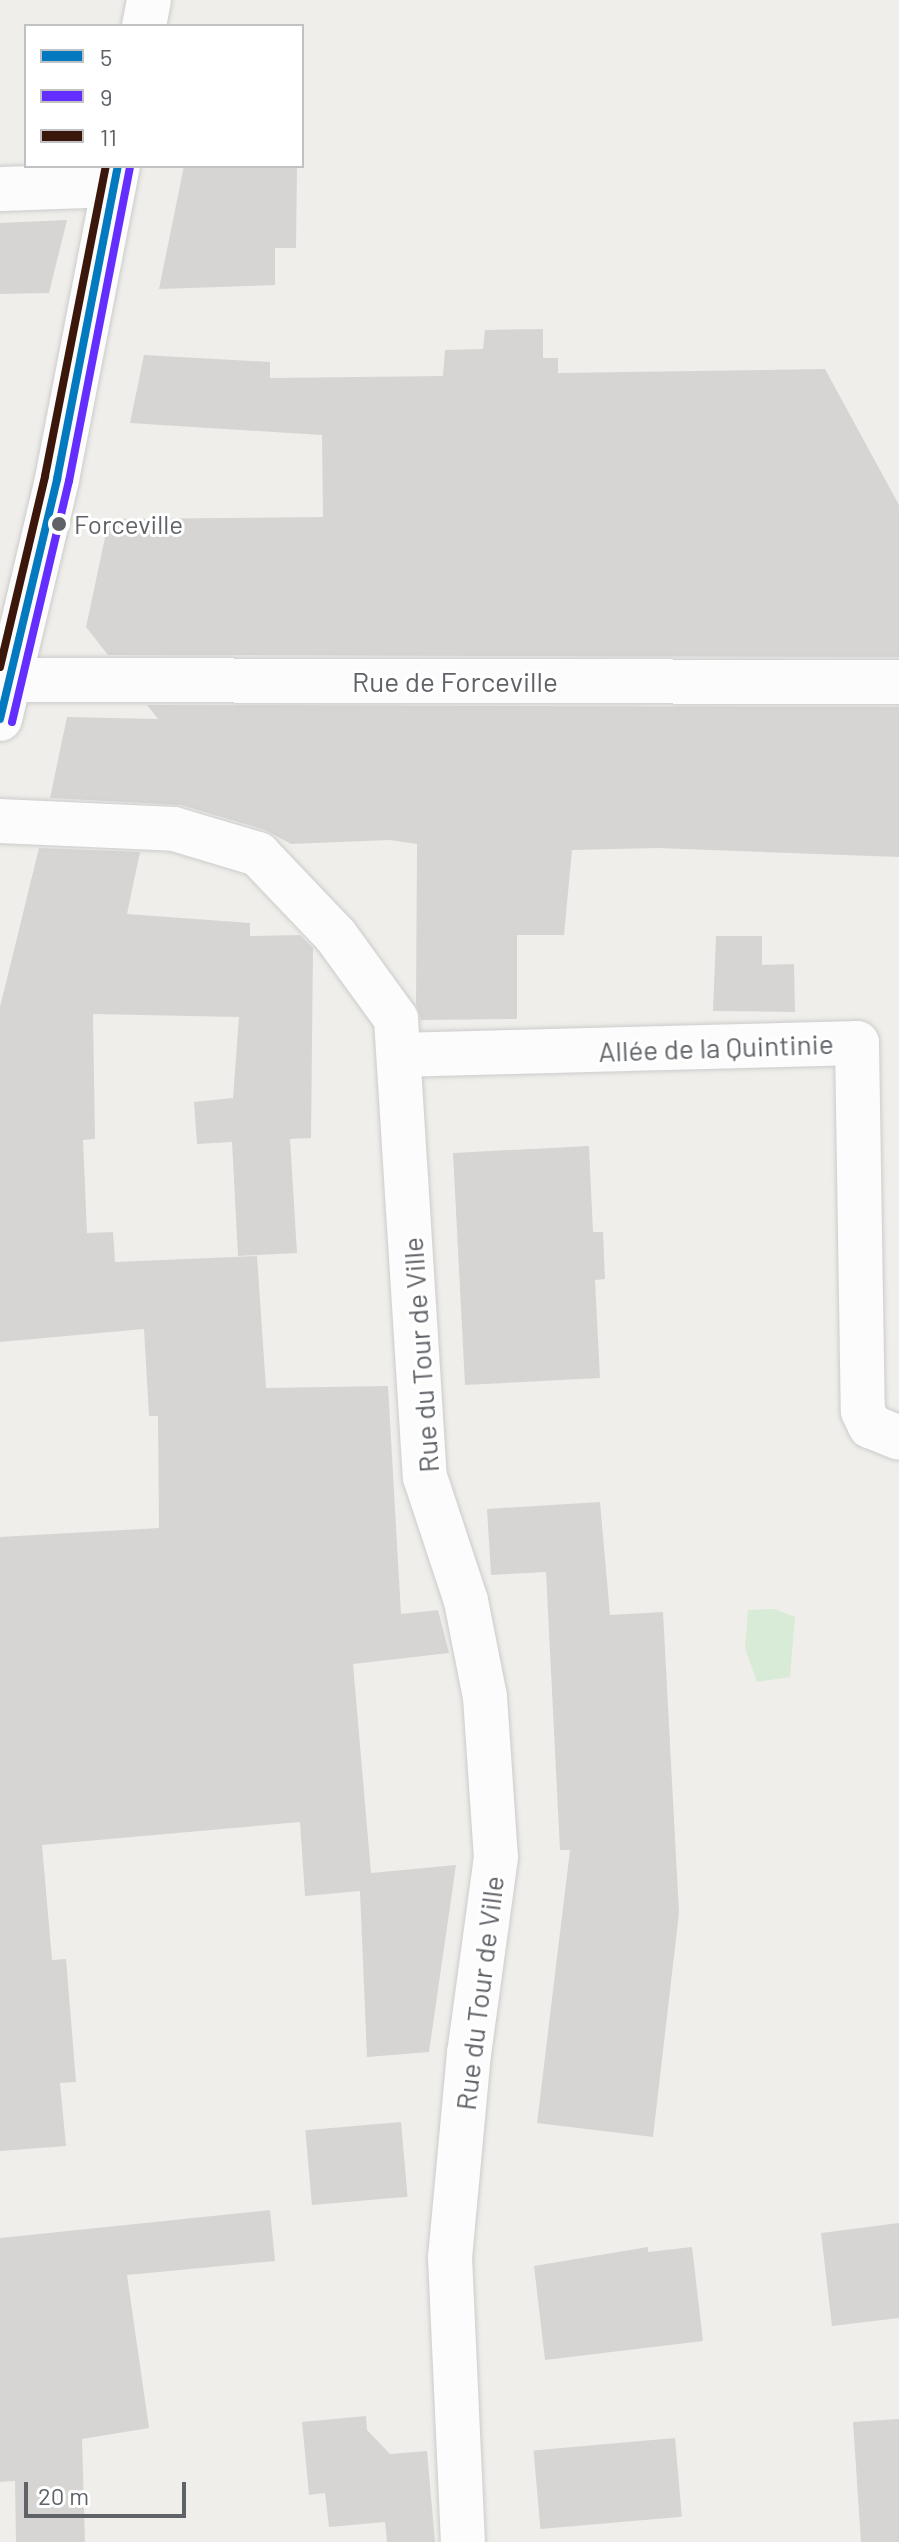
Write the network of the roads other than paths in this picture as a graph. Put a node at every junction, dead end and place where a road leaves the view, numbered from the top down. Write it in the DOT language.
graph roads {
  1 [pos="149,0"];
  2 [pos="144,24"];
  3 [pos="116,175"];
  4 [pos="0,189"];
  5 [pos="899,682"];
  6 [pos="5,700"];
  7 [pos="0,821"];
  8 [pos="399,1055"];
  9 [pos="899,1438"];
  10 [pos="463,2542"];
  1 -- 2 [label="street"];
  3 -- 4 [label="street"];
  3 -- 6 [label="street"];
  5 -- 6 [label="street, Rue de Forceville"];
  7 -- 8 [label="street, Rue du Tour de Ville"];
  8 -- 9 [label="street, Allée de la Quintinie"];
  8 -- 10 [label="street, Rue du Tour de Ville"];
}
